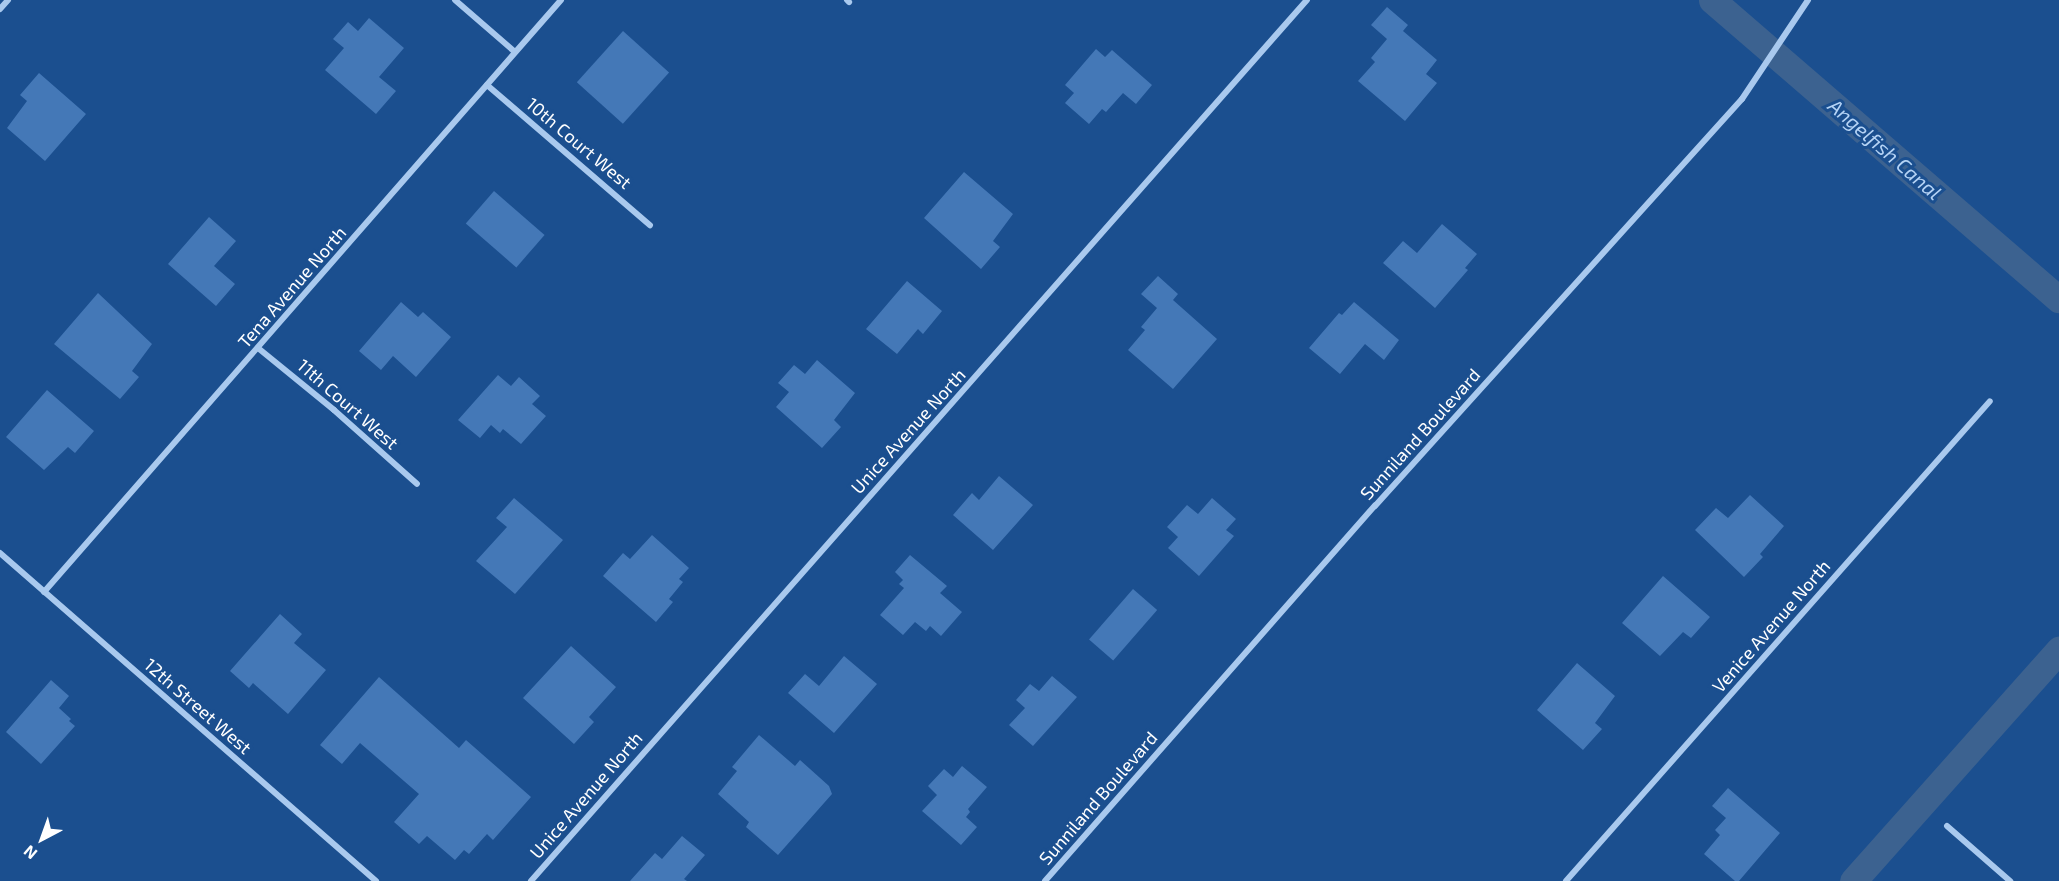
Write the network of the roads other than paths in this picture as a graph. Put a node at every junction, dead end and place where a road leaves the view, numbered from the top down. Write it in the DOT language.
graph roads {
  1 [pos="8,0"];
  2 [pos="455,0"];
  3 [pos="561,0"];
  4 [pos="1307,0"];
  5 [pos="1809,0"];
  6 [pos="0,9"];
  7 [pos="514,52"];
  8 [pos="487,85"];
  9 [pos="650,225"];
  10 [pos="258,348"];
  11 [pos="1990,401"];
  12 [pos="417,484"];
  13 [pos="0,553"];
  14 [pos="44,592"];
  15 [pos="1947,826"];
  16 [pos="376,881"];
  17 [pos="531,881"];
  18 [pos="1045,881"];
  19 [pos="1566,881"];
  20 [pos="2010,881"];
  1 -- 6 [label="street"];
  2 -- 7 [label="street"];
  3 -- 7 [label="street, Tena Avenue North"];
  4 -- 17 [label="street, Unice Avenue North"];
  5 -- 18 [label="street, Sunniland Boulevard"];
  7 -- 8 [label="street, Tena Avenue North"];
  8 -- 9 [label="street, 10th Court West"];
  8 -- 10 [label="street, Tena Avenue North"];
  10 -- 12 [label="street, 11th Court West"];
  10 -- 14 [label="street, Tena Avenue North"];
  11 -- 19 [label="street, Venice Avenue North"];
  13 -- 14 [label="street, 12th Street West"];
  14 -- 16 [label="street, 12th Street West"];
  15 -- 20 [label="street"];
}
